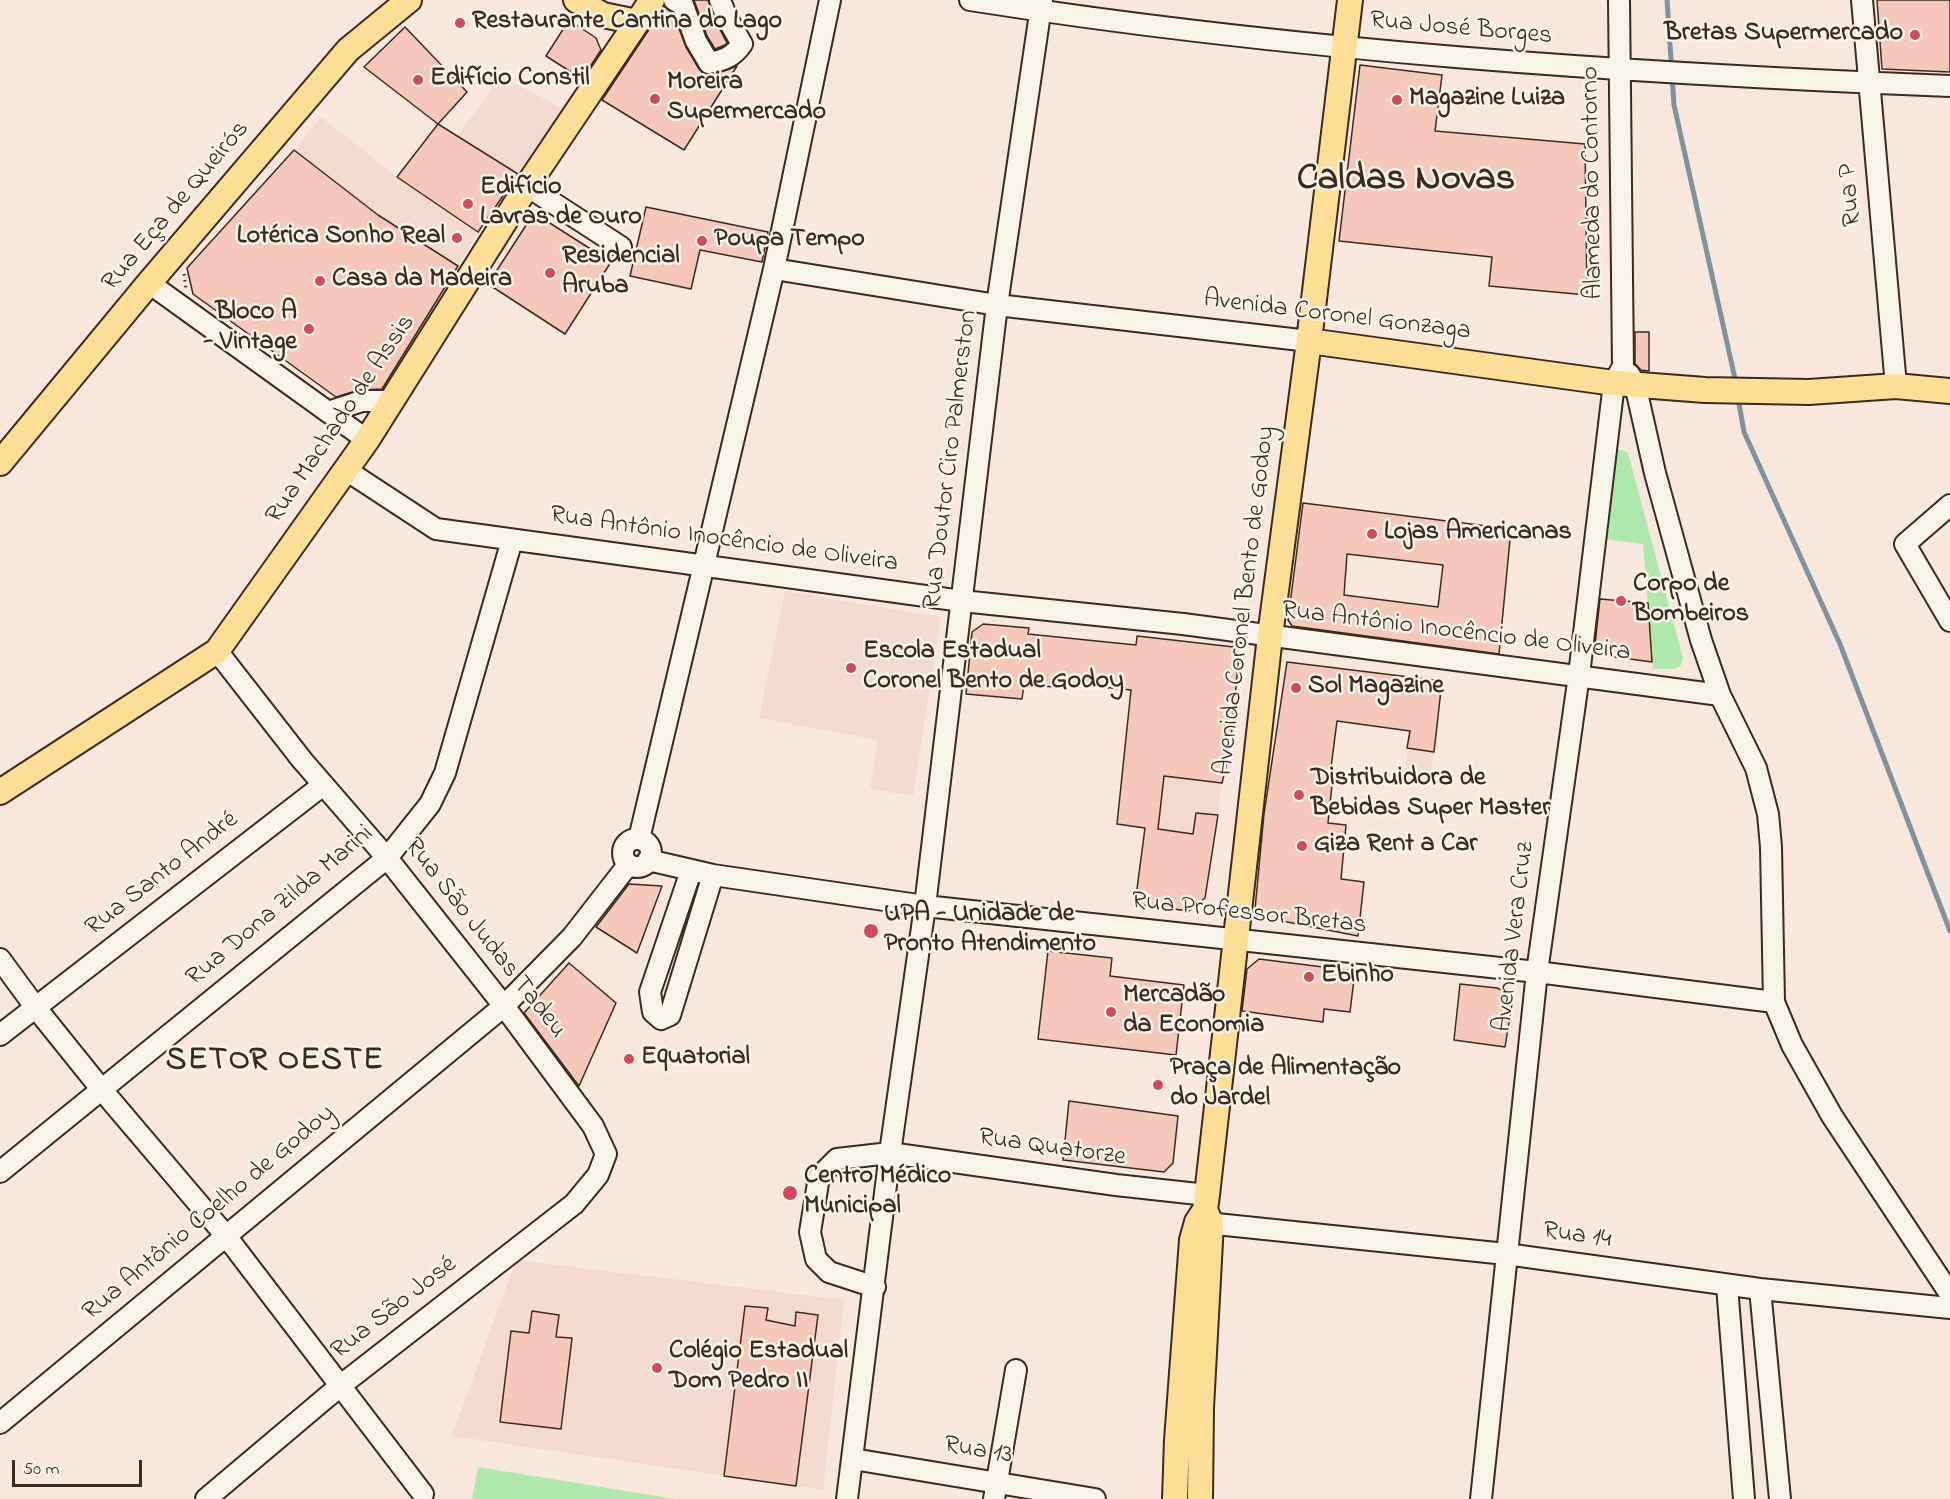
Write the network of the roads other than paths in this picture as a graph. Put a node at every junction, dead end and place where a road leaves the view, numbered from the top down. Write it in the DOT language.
graph roads {
  1 [pos="576,0"];
  2 [pos="652,0"];
  3 [pos="674,0"];
  4 [pos="720,0"];
  5 [pos="830,0"];
  6 [pos="970,0"];
  7 [pos="1350,0"];
  8 [pos="1619,0"];
  9 [pos="1862,0"];
  10 [pos="405,1"];
  11 [pos="1041,6"];
  12 [pos="637,22"];
  13 [pos="1343,48"];
  14 [pos="1620,70"];
  15 [pos="1870,83"];
  16 [pos="1950,86"];
  17 [pos="527,186"];
  18 [pos="621,247"];
  19 [pos="774,269"];
  20 [pos="149,283"];
  21 [pos="997,304"];
  22 [pos="1309,341"];
  23 [pos="1624,378"];
  24 [pos="1896,386"];
  25 [pos="1950,390"];
  26 [pos="392,401"];
  27 [pos="328,411"];
  28 [pos="367,440"];
  29 [pos="0,463"];
  30 [pos="346,470"];
  31 [pos="1950,505"];
  32 [pos="512,540"];
  33 [pos="702,564"];
  34 [pos="962,601"];
  35 [pos="1950,621"];
  36 [pos="1270,636"];
  37 [pos="218,651"];
  38 [pos="1579,675"];
  39 [pos="1720,695"];
  40 [pos="323,785"];
  41 [pos="0,792"];
  42 [pos="639,839"];
  43 [pos="387,858"];
  44 [pos="648,860"];
  45 [pos="628,865"];
  46 [pos="691,871"];
  47 [pos="713,875"];
  48 [pos="925,906"];
  49 [pos="1235,941"];
  50 [pos="0,959"];
  51 [pos="1537,972"];
  52 [pos="1774,1002"];
  53 [pos="504,1006"];
  54 [pos="36,1008"];
  55 [pos="0,1035"];
  56 [pos="102,1090"];
  57 [pos="890,1153"];
  58 [pos="606,1154"];
  59 [pos="0,1172"];
  60 [pos="1205,1213"];
  61 [pos="226,1236"];
  62 [pos="1506,1254"];
  63 [pos="1727,1286"];
  64 [pos="875,1287"];
  65 [pos="1760,1289"];
  66 [pos="1950,1294"];
  67 [pos="1950,1308"];
  68 [pos="1016,1370"];
  69 [pos="340,1386"];
  70 [pos="0,1423"];
  71 [pos="853,1459"];
  72 [pos="995,1491"];
  73 [pos="423,1494"];
  74 [pos="206,1499"];
  75 [pos="848,1499"];
  76 [pos="1095,1499"];
  77 [pos="1175,1499"];
  78 [pos="1200,1499"];
  79 [pos="1481,1499"];
  80 [pos="1744,1499"];
  81 [pos="1780,1499"];
  1 -- 12 [label="main road"];
  2 -- 12 [label="main road, Rua Machado de Assis"];
  3 -- 4 [label="street"];
  5 -- 19 [label="street, Rua Antônio Coelho de Godoy"];
  6 -- 11 [label="street, Rua José Borges"];
  7 -- 13 [label="main road, Avenida Coronel Bento de Godoy"];
  8 -- 14 [label="street, Alameda do Contorno"];
  9 -- 15 [label="street, Rua P"];
  10 -- 20 [label="main road, Rua Eça de Queirós"];
  11 -- 13 [label="street, Rua José Borges"];
  11 -- 21 [label="street, Rua Doutor Ciro Palmerston"];
  12 -- 17 [label="main road, Rua Machado de Assis"];
  13 -- 14 [label="street, Rua José Borges"];
  13 -- 22 [label="main road, Avenida Coronel Bento de Godoy"];
  14 -- 15 [label="street, Rua José Borges"];
  14 -- 23 [label="street, Alameda do Contorno"];
  15 -- 16 [label="street, Rua José Borges"];
  15 -- 24 [label="street, Rua P"];
  17 -- 18 [label="street"];
  17 -- 26 [label="main road, Rua Machado de Assis"];
  19 -- 21 [label="street, Avenida Coronel Gonzaga"];
  19 -- 33 [label="street, Rua Antônio Coelho de Godoy"];
  20 -- 27 [label="street"];
  20 -- 29 [label="main road, Rua Eça de Queirós"];
  21 -- 22 [label="street, Avenida Coronel Gonzaga"];
  21 -- 34 [label="street, Rua Doutor Ciro Palmerston"];
  22 -- 23 [label="main road, Avenida Coronel Gonzaga"];
  22 -- 36 [label="main road, Avenida Coronel Bento de Godoy"];
  23 -- 24 [label="main road, Avenida Coronel Gonzaga"];
  23 -- 38 [label="street, Avenida Vera Cruz"];
  23 -- 39 [label="street, Alameda do Contorno"];
  24 -- 25 [label="main road, Avenida Coronel Gonzaga"];
  26 -- 27 [label="street"];
  26 -- 28 [label="main road, Rua Machado de Assis"];
  27 -- 28 [label="street"];
  28 -- 30 [label="main road, Rua Machado de Assis"];
  30 -- 32 [label="street, Rua Antônio Inocêncio de Oliveira"];
  30 -- 37 [label="main road, Rua Machado de Assis"];
  31 -- 35 [label="street"];
  32 -- 33 [label="street, Rua Antônio Inocêncio de Oliveira"];
  32 -- 43 [label="street, Rua Dona Zilda Marini"];
  33 -- 34 [label="street, Rua Antônio Inocêncio de Oliveira"];
  33 -- 42 [label="street, Rua Antônio Coelho de Godoy"];
  34 -- 36 [label="street, Rua Antônio Inocêncio de Oliveira"];
  34 -- 48 [label="street, Rua Doutor Ciro Palmerston"];
  36 -- 38 [label="street, Rua Antônio Inocêncio de Oliveira"];
  36 -- 49 [label="main road, Avenida Coronel Bento de Godoy"];
  37 -- 40 [label="street, Rua São Judas Tadeu"];
  37 -- 41 [label="main road, Rua Machado de Assis"];
  38 -- 39 [label="street, Rua Antônio Inocêncio de Oliveira"];
  38 -- 51 [label="street, Avenida Vera Cruz"];
  39 -- 52 [label="street, Alameda do Contorno"];
  40 -- 43 [label="street, Rua São Judas Tadeu"];
  40 -- 54 [label="street, Rua Santo André"];
  42 -- 44 [label="street"];
  42 -- 45 [label="street, Rua Antônio Coelho de Godoy"];
  43 -- 53 [label="street, Rua São Judas Tadeu"];
  43 -- 56 [label="street, Rua Dona Zilda Marini"];
  44 -- 45 [label="street"];
  44 -- 46 [label="street, Rua Professor Bretas"];
  45 -- 53 [label="street, Rua Antônio Coelho de Godoy"];
  46 -- 47 [label="street, Rua Professor Bretas"];
  46 -- 47 [label="street"];
  47 -- 48 [label="street, Rua Professor Bretas"];
  48 -- 49 [label="street, Rua Professor Bretas"];
  48 -- 57 [label="street, Rua Doutor Ciro Palmerston"];
  49 -- 51 [label="street, Rua Professor Bretas"];
  49 -- 60 [label="main road, Avenida Coronel Bento de Godoy"];
  50 -- 54 [label="street"];
  51 -- 52 [label="street, Rua Professor Bretas"];
  51 -- 62 [label="street, Avenida Vera Cruz"];
  52 -- 66 [label="street, Alameda do Contorno"];
  53 -- 58 [label="street, Rua São Judas Tadeu"];
  53 -- 61 [label="street, Rua Antônio Coelho de Godoy"];
  54 -- 55 [label="street, Rua Santo André"];
  54 -- 56 [label="street"];
  56 -- 59 [label="street, Rua Dona Zilda Marini"];
  56 -- 61 [label="street"];
  57 -- 60 [label="street, Rua Quatorze"];
  57 -- 64 [label="street, Rua Doutor Ciro Palmerston"];
  57 -- 64 [label="street, Rua Quatorze"];
  58 -- 69 [label="street, Rua São José"];
  60 -- 62 [label="street, Rua 14"];
  60 -- 77 [label="main road, Avenida Coronel Bento de Godoy"];
  60 -- 78 [label="main road, Avenida Coronel Bento de Godoy"];
  61 -- 69 [label="street"];
  61 -- 70 [label="street, Rua Antônio Coelho de Godoy"];
  62 -- 63 [label="street, Rua 14"];
  62 -- 79 [label="street, Avenida Vera Cruz"];
  63 -- 65 [label="street, Rua 14"];
  63 -- 80 [label="street"];
  64 -- 71 [label="street, Rua Doutor Ciro Palmerston"];
  65 -- 67 [label="street, Rua 14"];
  65 -- 81 [label="street"];
  68 -- 72 [label="street"];
  69 -- 73 [label="street"];
  69 -- 74 [label="street, Rua São José"];
  71 -- 72 [label="street, Rua 13"];
  71 -- 75 [label="street, Rua Doutor Ciro Palmerston"];
  72 -- 76 [label="street, Rua 13"];
}
